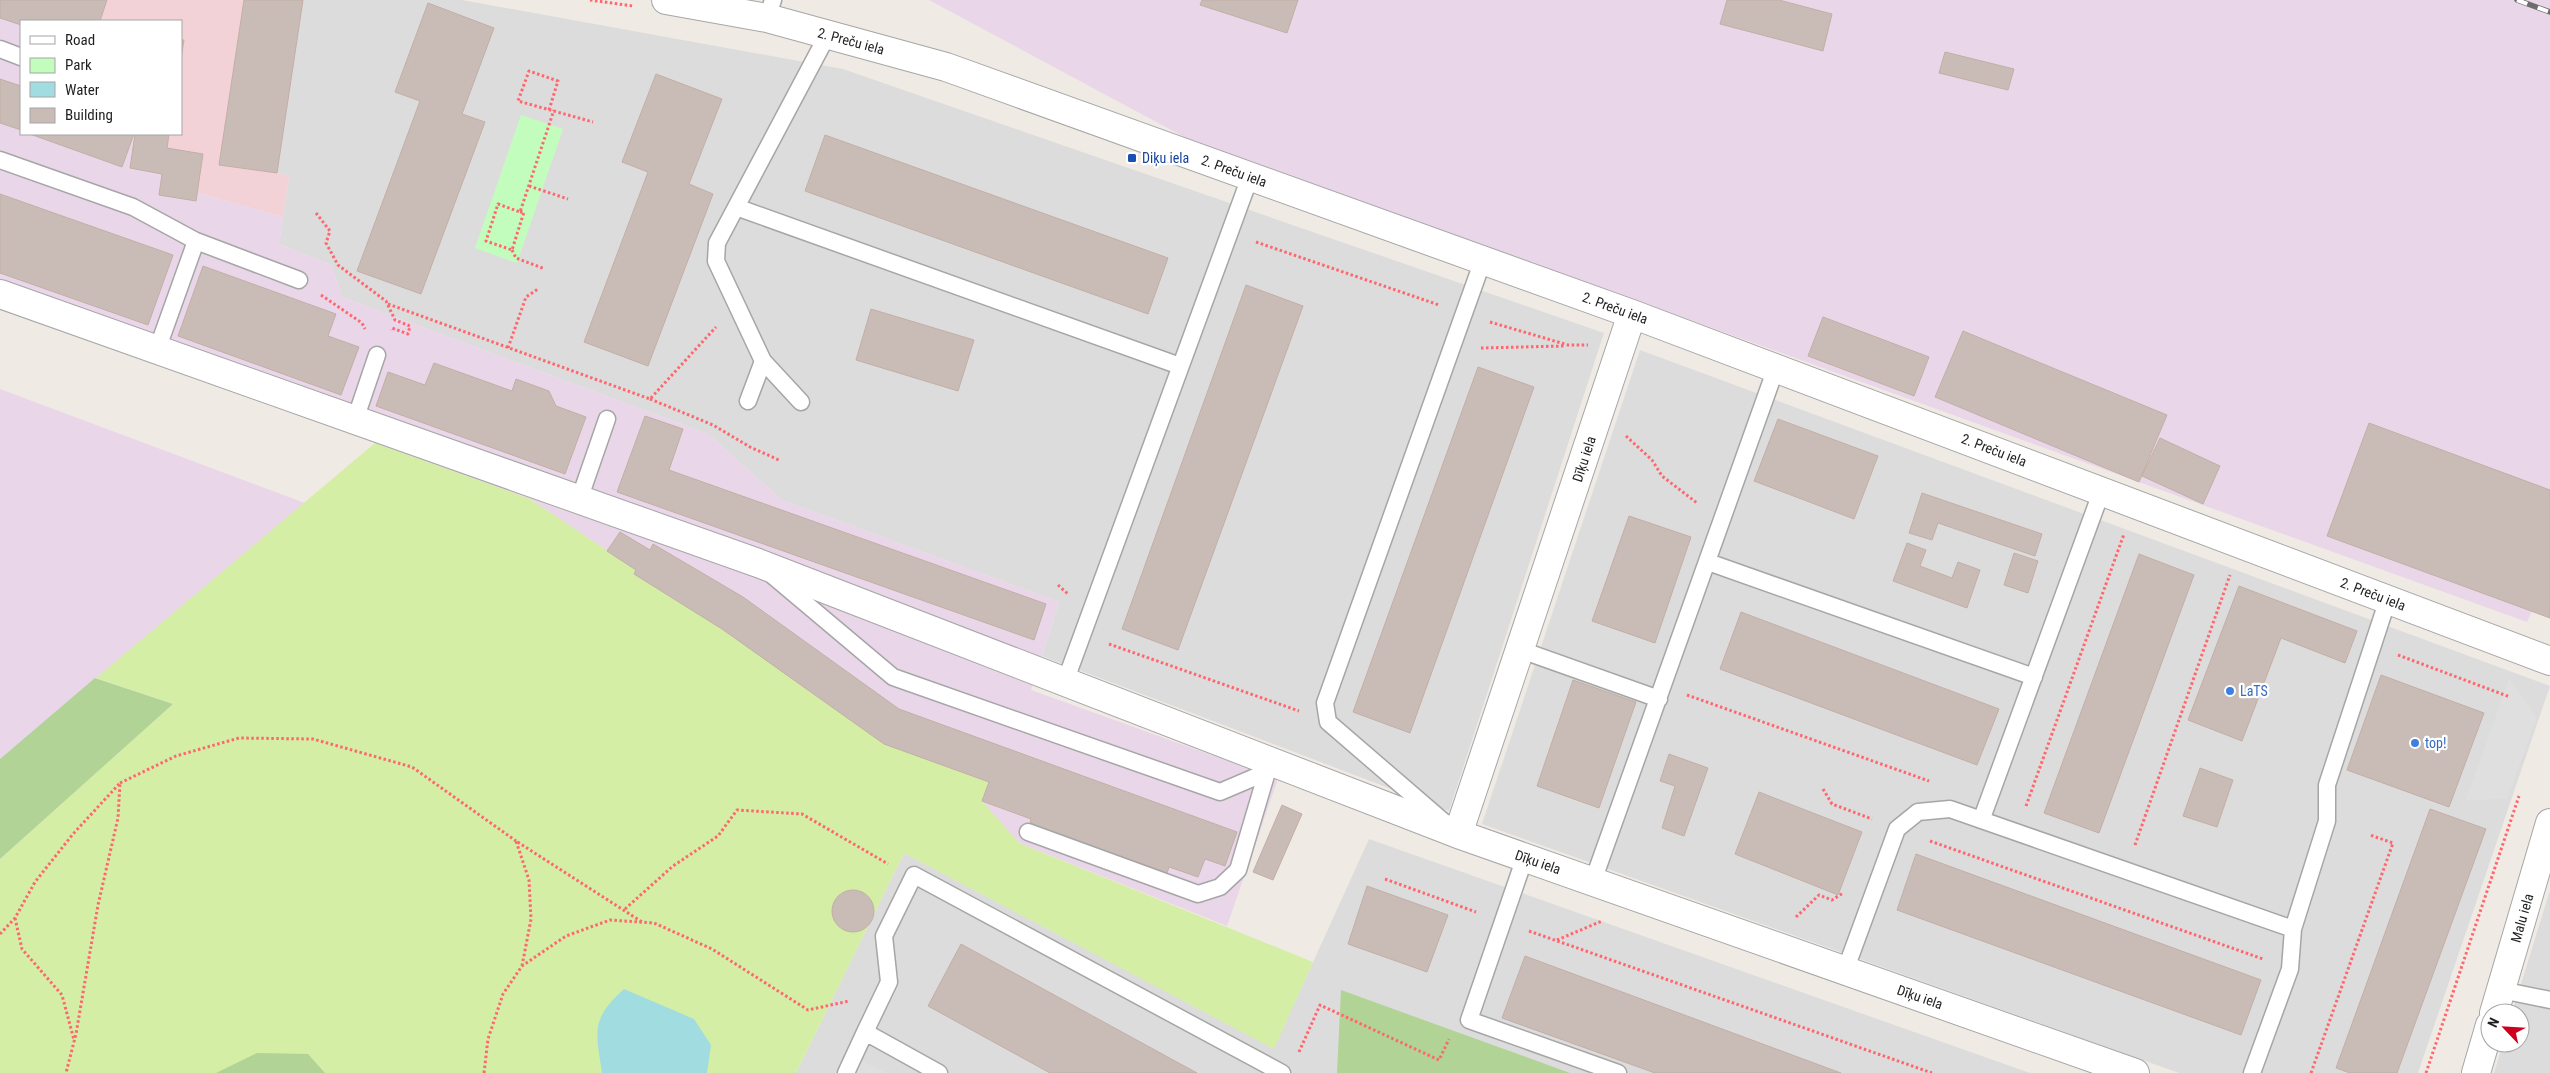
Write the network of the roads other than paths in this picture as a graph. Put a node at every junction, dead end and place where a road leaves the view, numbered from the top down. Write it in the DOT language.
graph roads {
  1 [pos="666,0"];
  2 [pos="770,9"];
  3 [pos="828,34"];
  4 [pos="0,50"];
  5 [pos="20,57"];
  6 [pos="0,160"];
  7 [pos="1250,177"];
  8 [pos="736,207"];
  9 [pos="196,241"];
  10 [pos="1483,260"];
  11 [pos="299,280"];
  12 [pos="0,294"];
  13 [pos="1632,314"];
  14 [pos="157,350"];
  15 [pos="377,355"];
  16 [pos="763,361"];
  17 [pos="1180,366"];
  18 [pos="1776,368"];
  19 [pos="748,402"];
  20 [pos="801,402"];
  21 [pos="607,419"];
  22 [pos="355,420"];
  23 [pos="2102,490"];
  24 [pos="579,500"];
  25 [pos="1708,562"];
  26 [pos="758,563"];
  27 [pos="2388,599"];
  28 [pos="1521,650"];
  29 [pos="2550,661"];
  30 [pos="2034,677"];
  31 [pos="1065,682"];
  32 [pos="1661,693"];
  33 [pos="1274,769"];
  34 [pos="1982,818"];
  35 [pos="2550,822"];
  36 [pos="1028,832"];
  37 [pos="1458,834"];
  38 [pos="1525,857"];
  39 [pos="1593,881"];
  40 [pos="2293,930"];
  41 [pos="1846,971"];
  42 [pos="2550,1000"];
  43 [pos="2497,1001"];
  44 [pos="865,1032"];
  45 [pos="2482,1053"];
  46 [pos="846,1073"];
  47 [pos="939,1073"];
  48 [pos="1282,1073"];
  49 [pos="1618,1073"];
  50 [pos="2135,1073"];
  51 [pos="2252,1073"];
  52 [pos="2476,1073"];
  1 -- 2 [label="street, 2. Preču iela"];
  2 -- 3 [label="street, 2. Preču iela"];
  3 -- 7 [label="street, 2. Preču iela"];
  3 -- 8 [label="lane"];
  4 -- 5 [label="lane"];
  6 -- 9 [label="lane"];
  7 -- 10 [label="street, 2. Preču iela"];
  7 -- 17 [label="lane"];
  8 -- 16 [label="lane"];
  8 -- 17 [label="lane"];
  9 -- 11 [label="lane"];
  9 -- 14 [label="lane"];
  10 -- 13 [label="street, 2. Preču iela"];
  10 -- 37 [label="lane"];
  12 -- 14 [label="street"];
  13 -- 18 [label="street, 2. Preču iela"];
  13 -- 28 [label="street, Dīķu iela"];
  14 -- 22 [label="street"];
  15 -- 22 [label="lane"];
  16 -- 19 [label="lane"];
  16 -- 20 [label="lane"];
  17 -- 31 [label="lane"];
  18 -- 23 [label="street, 2. Preču iela"];
  18 -- 25 [label="lane"];
  21 -- 24 [label="lane"];
  22 -- 24 [label="street"];
  23 -- 27 [label="street, 2. Preču iela"];
  23 -- 30 [label="lane"];
  24 -- 26 [label="street"];
  25 -- 30 [label="lane"];
  25 -- 32 [label="lane"];
  26 -- 31 [label="street"];
  26 -- 33 [label="lane"];
  27 -- 29 [label="street, 2. Preču iela"];
  27 -- 40 [label="lane"];
  28 -- 32 [label="lane"];
  28 -- 37 [label="street, Dīķu iela"];
  30 -- 34 [label="lane"];
  31 -- 33 [label="street"];
  32 -- 39 [label="lane"];
  33 -- 36 [label="lane"];
  33 -- 37 [label="street"];
  34 -- 40 [label="lane"];
  34 -- 41 [label="lane"];
  35 -- 43 [label="street, Malu iela"];
  37 -- 38 [label="street, Dīķu iela"];
  38 -- 39 [label="street, Dīķu iela"];
  38 -- 49 [label="lane"];
  39 -- 41 [label="street, Dīķu iela"];
  40 -- 51 [label="lane"];
  41 -- 50 [label="street, Dīķu iela"];
  42 -- 43 [label="lane"];
  44 -- 46 [label="lane"];
  44 -- 47 [label="lane"];
  44 -- 48 [label="lane"];
  45 -- 52 [label="street"];
}
